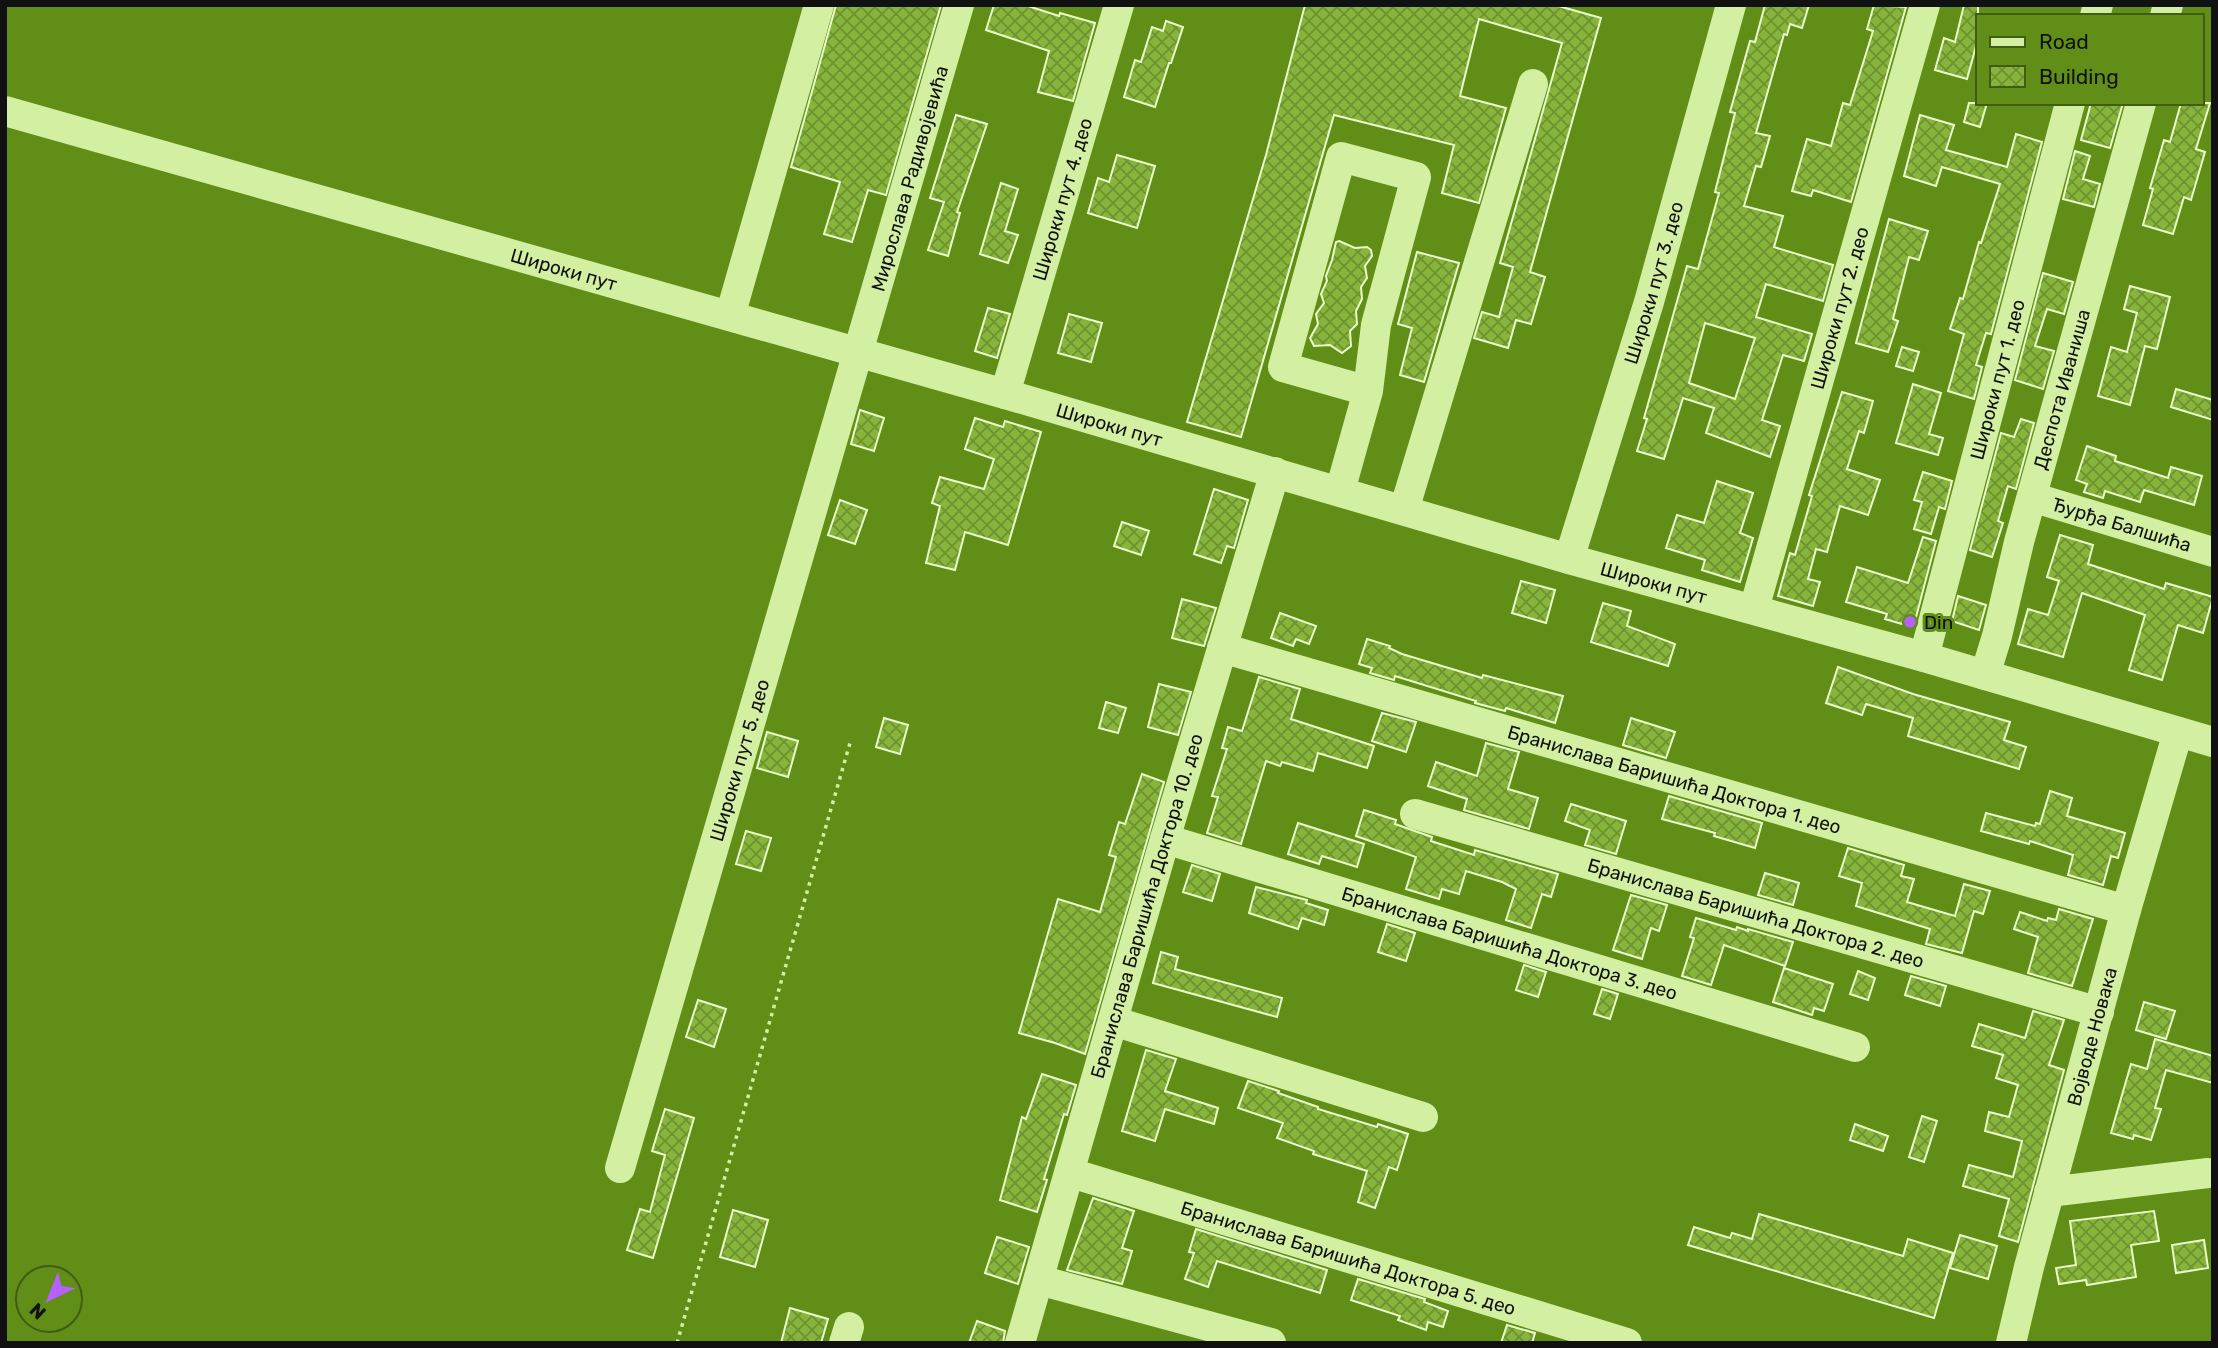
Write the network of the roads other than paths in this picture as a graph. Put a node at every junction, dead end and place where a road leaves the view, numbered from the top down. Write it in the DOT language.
graph roads {
  1 [pos="819,5"];
  2 [pos="960,5"];
  3 [pos="1119,5"];
  4 [pos="1731,5"];
  5 [pos="1925,5"];
  6 [pos="1533,84"];
  7 [pos="2069,105"];
  8 [pos="2140,105"];
  9 [pos="5,111"];
  10 [pos="730,316"];
  11 [pos="860,353"];
  12 [pos="1368,391"];
  13 [pos="1005,394"];
  14 [pos="1275,472"];
  15 [pos="1340,491"];
  16 [pos="2032,497"];
  17 [pos="1404,510"];
  18 [pos="2213,552"];
  19 [pos="1569,559"];
  20 [pos="1754,608"];
  21 [pos="1222,648"];
  22 [pos="1924,657"];
  23 [pos="1985,675"];
  24 [pos="2178,732"];
  25 [pos="2213,742"];
  26 [pos="1415,814"];
  27 [pos="1166,839"];
  28 [pos="2126,910"];
  29 [pos="2099,1012"];
  30 [pos="1113,1021"];
  31 [pos="1855,1047"];
  32 [pos="1423,1117"];
  33 [pos="620,1168"];
  34 [pos="1071,1173"];
  35 [pos="2208,1173"];
  36 [pos="2049,1192"];
  37 [pos="1039,1280"];
  38 [pos="1020,1343"];
  39 [pos="1271,1343"];
  40 [pos="1627,1343"];
  41 [pos="2011,1343"];
  1 -- 10 [label="street"];
  2 -- 11 [label="street, Мирослава Радивојевића"];
  3 -- 13 [label="street, Широки пут 4. део"];
  4 -- 19 [label="street, Широки пут 3. део"];
  5 -- 20 [label="street, Широки пут 2. део"];
  6 -- 17 [label="street"];
  7 -- 22 [label="street, Широки пут 1. део"];
  8 -- 16 [label="street, Деспота Иваниша"];
  9 -- 10 [label="street, Широки пут"];
  10 -- 11 [label="street, Широки пут"];
  11 -- 13 [label="street, Широки пут"];
  11 -- 33 [label="street, Широки пут 5. део"];
  12 -- 12 [label="street"];
  12 -- 15 [label="street"];
  13 -- 14 [label="street, Широки пут"];
  14 -- 15 [label="street, Широки пут"];
  14 -- 21 [label="street, Бранислава Баришића Доктора 10. део"];
  15 -- 17 [label="street, Широки пут"];
  16 -- 18 [label="street, Ђурђа Балшића"];
  16 -- 23 [label="street, Деспота Иваниша"];
  17 -- 19 [label="street, Широки пут"];
  19 -- 20 [label="street, Широки пут"];
  20 -- 22 [label="street, Широки пут"];
  21 -- 27 [label="street, Бранислава Баришића Доктора 10. део"];
  21 -- 28 [label="street, Бранислава Баришића Доктора 1. део"];
  22 -- 23 [label="street, Широки пут"];
  23 -- 24 [label="street, Широки пут"];
  24 -- 25 [label="street, Широки пут"];
  24 -- 28 [label="street, Војводе Новака"];
  26 -- 29 [label="street, Бранислава Баришића Доктора 2. део"];
  27 -- 30 [label="street, Бранислава Баришића Доктора 10. део"];
  27 -- 31 [label="street, Бранислава Баришића Доктора 3. део"];
  28 -- 29 [label="street, Војводе Новака"];
  29 -- 36 [label="street, Војводе Новака"];
  30 -- 32 [label="street"];
  30 -- 34 [label="street, Бранислава Баришића Доктора 10. део"];
  34 -- 37 [label="street, Бранислава Баришића Доктора 10. део"];
  34 -- 40 [label="street, Бранислава Баришића Доктора 5. део"];
  35 -- 36 [label="street"];
  36 -- 41 [label="street, Војводе Новака"];
  37 -- 38 [label="street, Бранислава Баришића Доктора 10. део"];
  37 -- 39 [label="street"];
}
